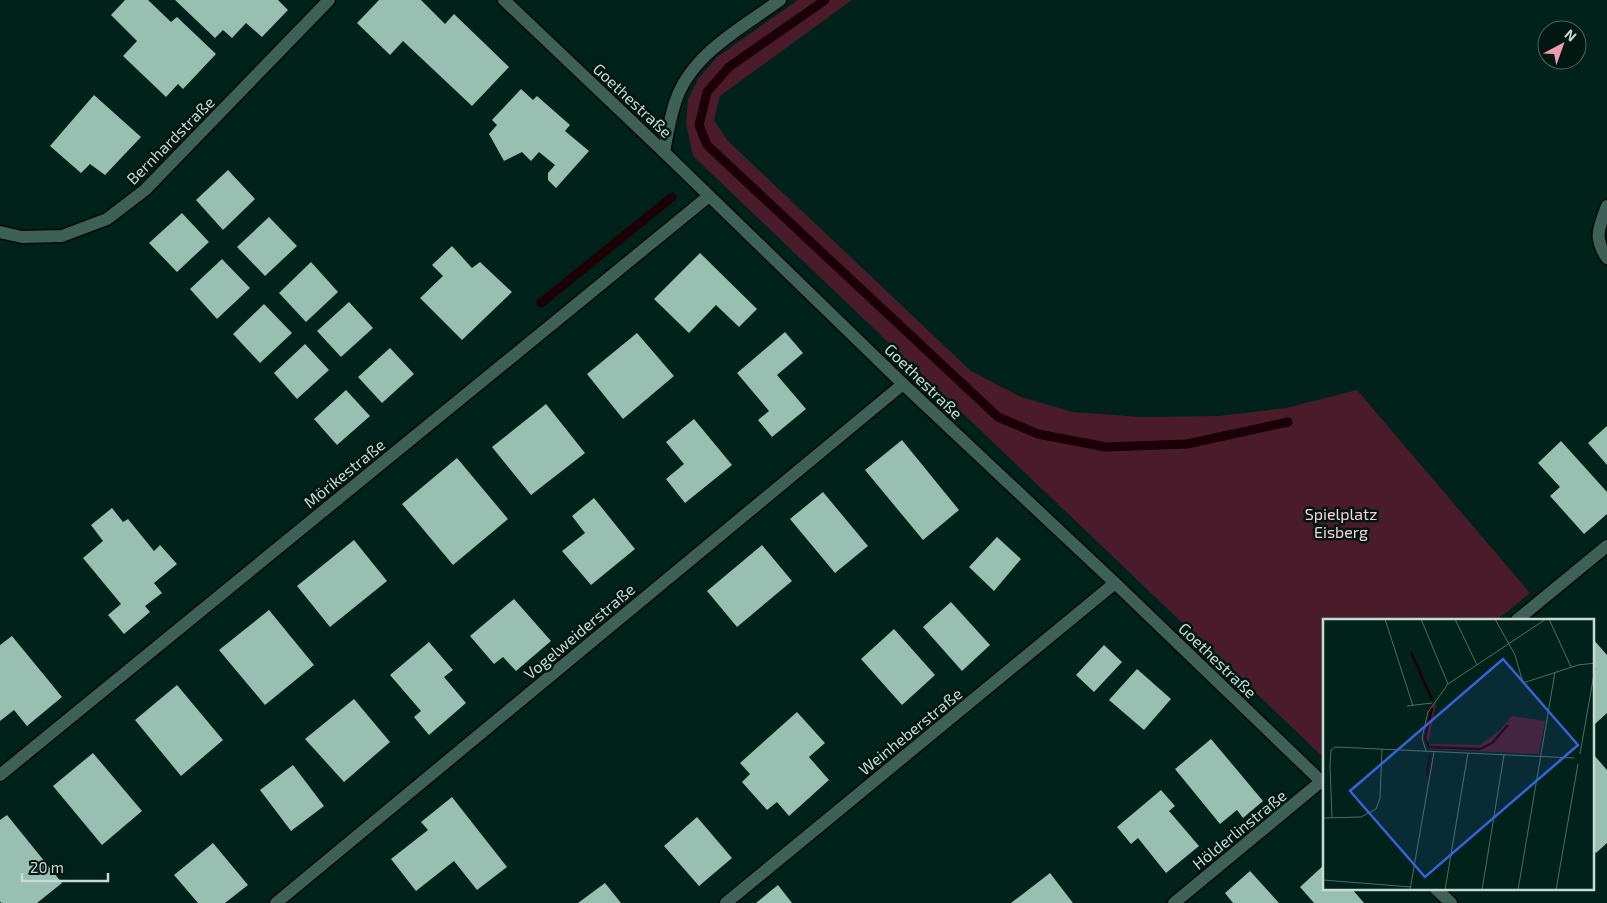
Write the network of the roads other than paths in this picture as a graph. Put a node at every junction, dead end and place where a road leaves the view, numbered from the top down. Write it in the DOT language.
graph roads {
  1 [pos="329,0"];
  2 [pos="504,0"];
  3 [pos="780,0"];
  4 [pos="664,152"];
  5 [pos="709,196"];
  6 [pos="1607,206"];
  7 [pos="0,232"];
  8 [pos="1607,258"];
  9 [pos="903,384"];
  10 [pos="1607,546"];
  11 [pos="1115,583"];
  12 [pos="1518,619"];
  13 [pos="0,775"];
  14 [pos="1323,781"];
  15 [pos="1323,783"];
  16 [pos="1437,890"];
  17 [pos="276,903"];
  18 [pos="726,903"];
  19 [pos="1174,903"];
  20 [pos="1451,903"];
  1 -- 7 [label="street, Bernhardstraße"];
  2 -- 4 [label="street, Goethestraße"];
  3 -- 4 [label="street"];
  4 -- 5 [label="street, Goethestraße"];
  5 -- 9 [label="street, Goethestraße"];
  5 -- 13 [label="street, Mörikestraße"];
  6 -- 8 [label="street"];
  9 -- 11 [label="street, Goethestraße"];
  9 -- 17 [label="street, Vogelweiderstraße"];
  10 -- 12 [label="street"];
  11 -- 14 [label="street, Goethestraße"];
  11 -- 18 [label="street, Weinheberstraße"];
  15 -- 19 [label="street, Hölderlinstraße"];
  16 -- 20 [label="street"];
}
